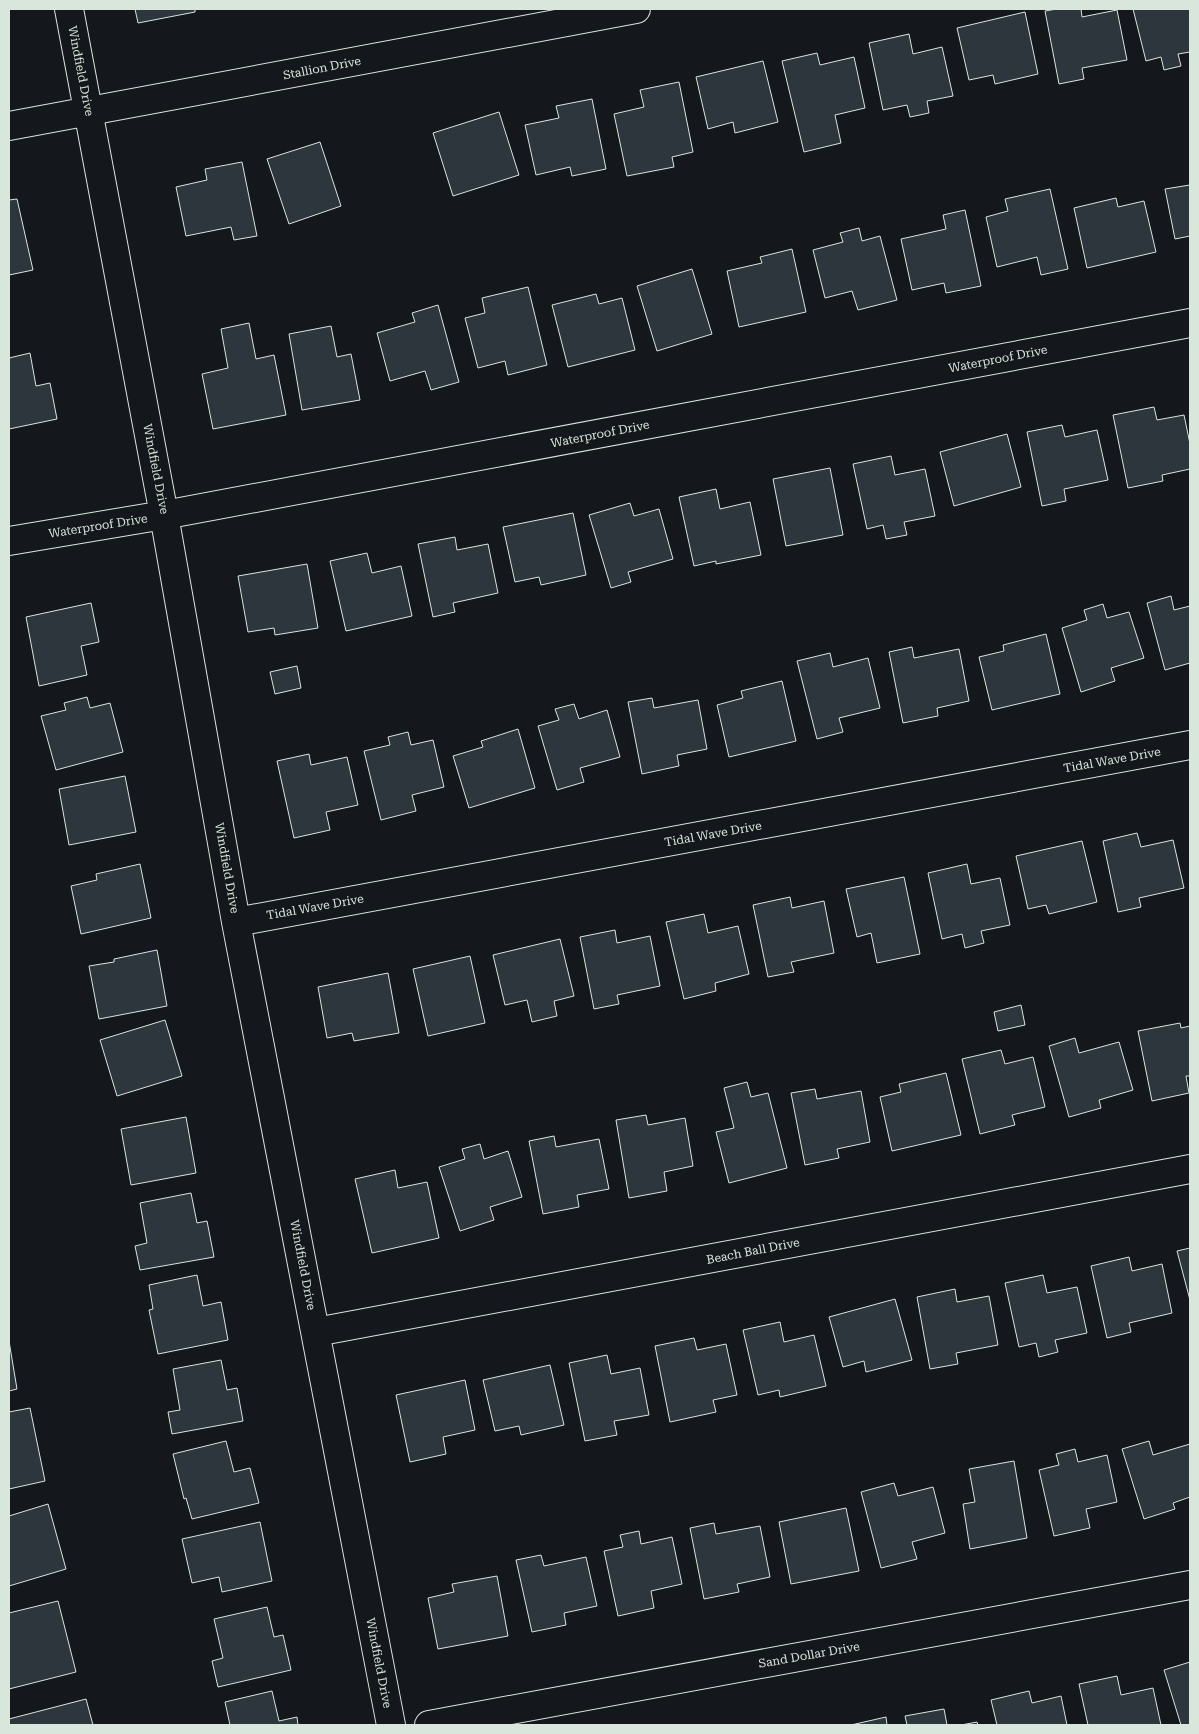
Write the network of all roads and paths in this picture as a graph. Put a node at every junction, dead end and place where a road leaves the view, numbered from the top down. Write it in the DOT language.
graph roads {
  1 [pos="69,9"];
  2 [pos="636,9"];
  3 [pos="89,112"];
  4 [pos="9,126"];
  5 [pos="1190,322"];
  6 [pos="164,516"];
  7 [pos="9,541"];
  8 [pos="1190,746"];
  9 [pos="236,922"];
  10 [pos="1190,1169"];
  11 [pos="316,1332"];
  12 [pos="1190,1585"];
  13 [pos="391,1725"];
  14 [pos="428,1725"];
  1 -- 3 [label="street, Windfield Drive"];
  2 -- 3 [label="street, Stallion Drive"];
  3 -- 4 [label="street, Stallion Drive"];
  3 -- 6 [label="street, Windfield Drive"];
  5 -- 6 [label="street, Waterproof Drive"];
  6 -- 7 [label="street, Waterproof Drive"];
  6 -- 9 [label="street, Windfield Drive"];
  8 -- 9 [label="street, Tidal Wave Drive"];
  9 -- 11 [label="street, Windfield Drive"];
  10 -- 11 [label="street, Beach Ball Drive"];
  11 -- 13 [label="street, Windfield Drive"];
  12 -- 14 [label="street, Sand Dollar Drive"];
}
